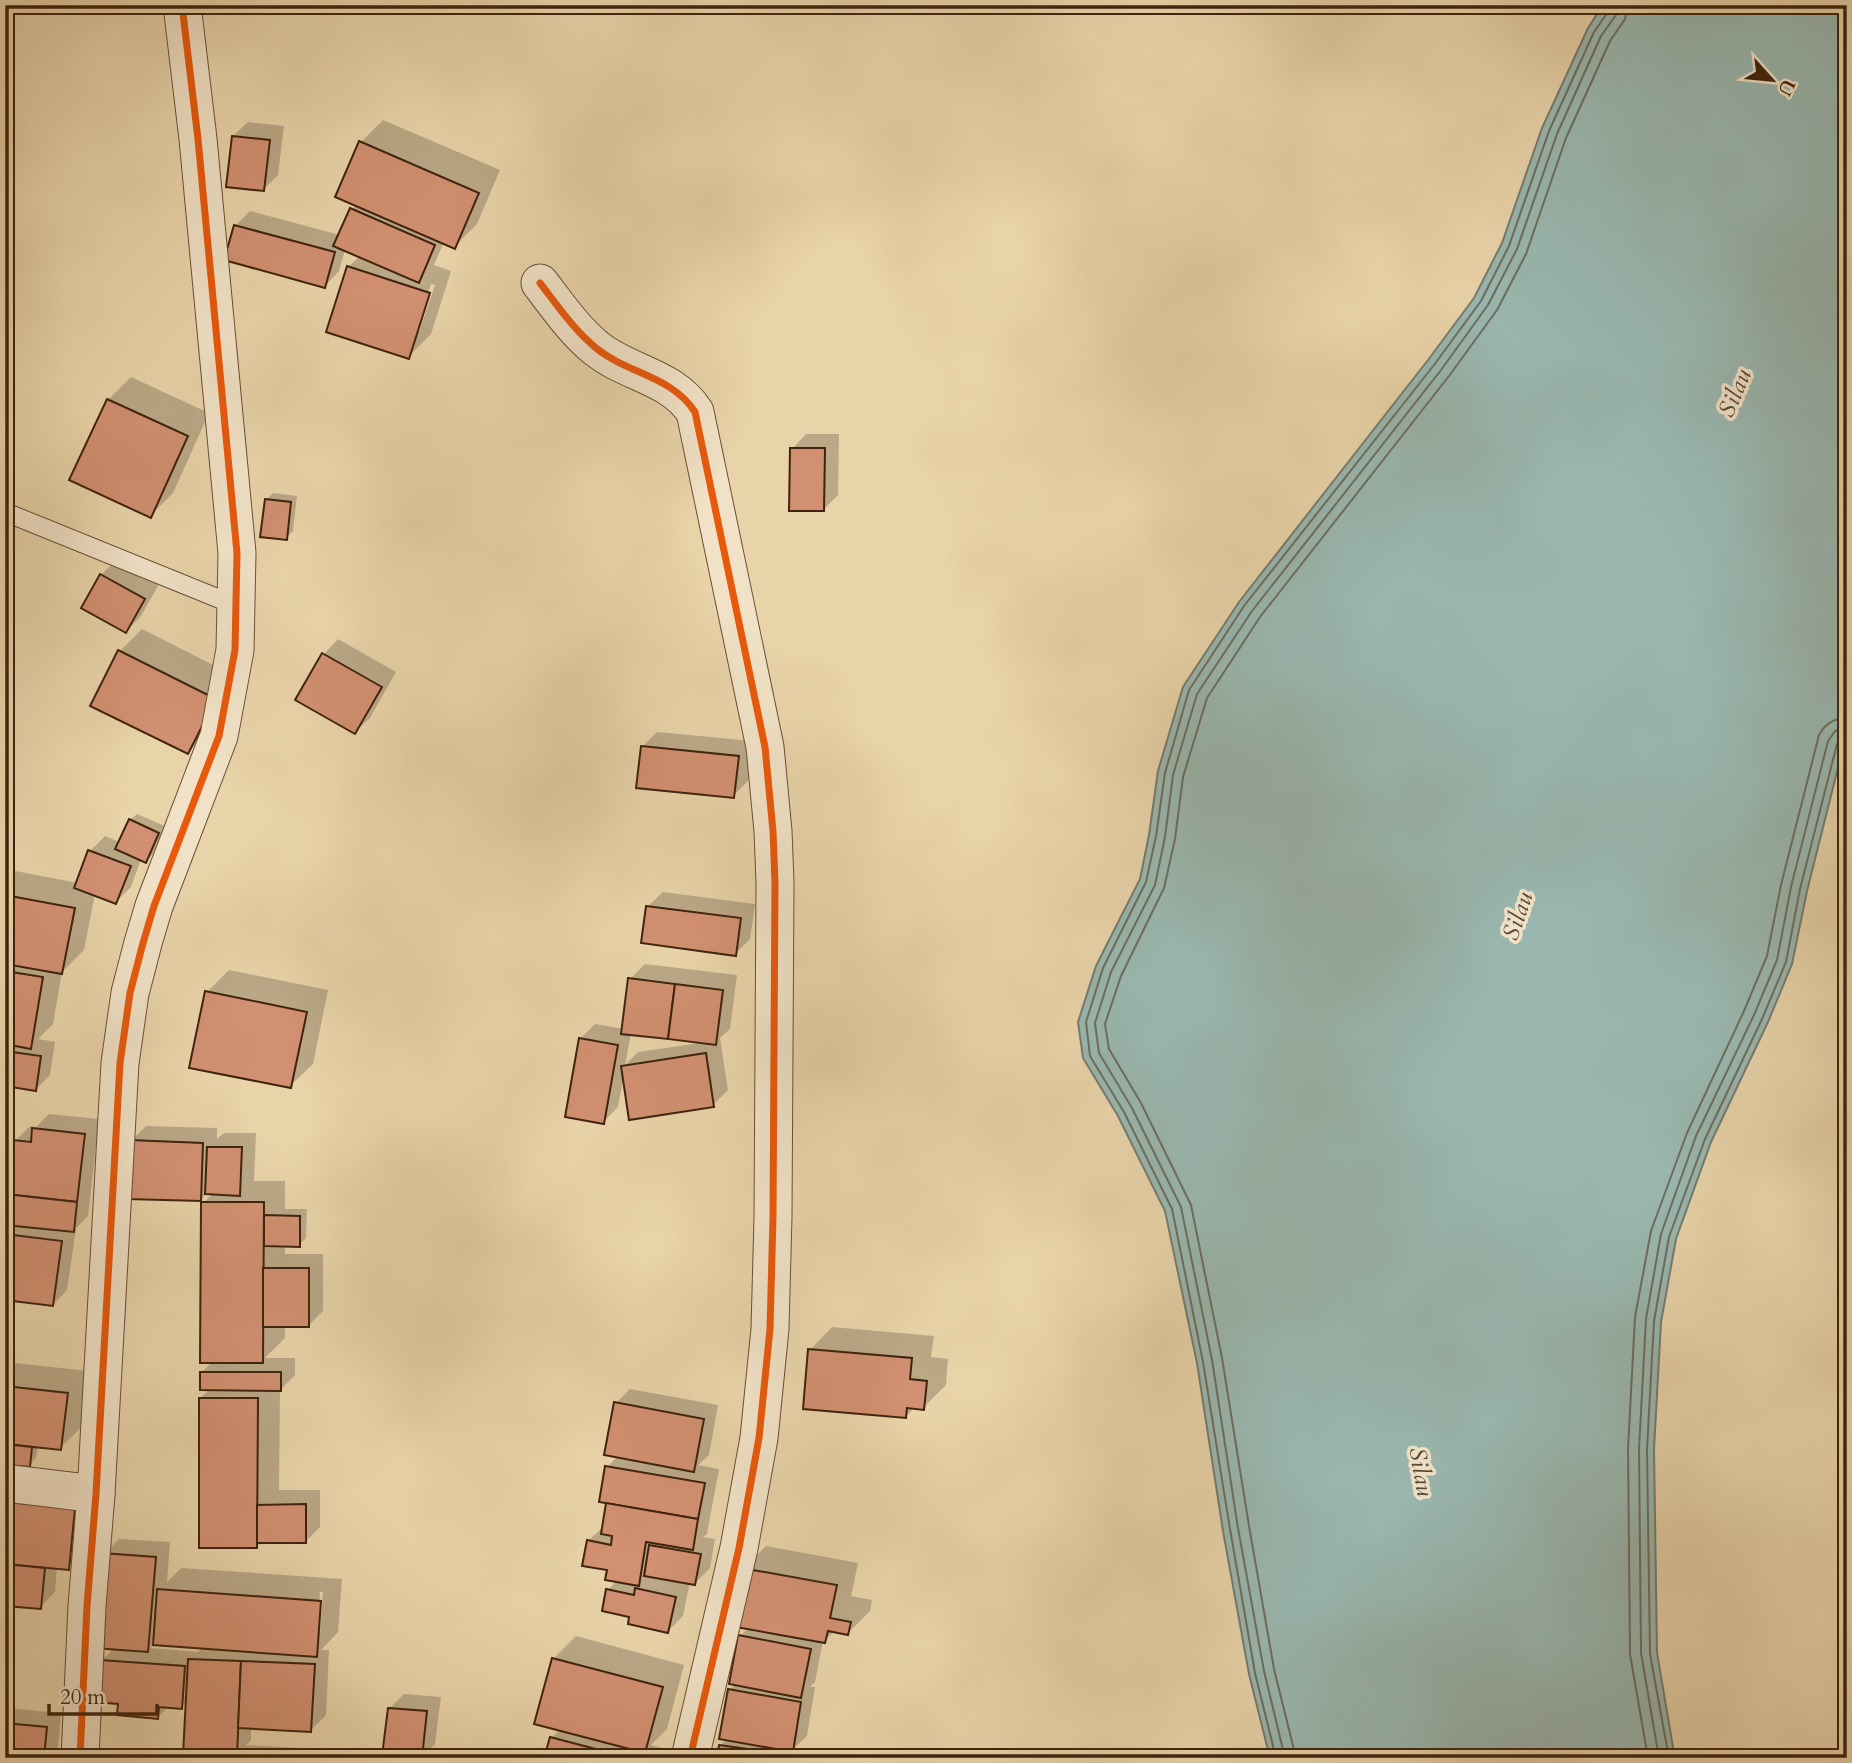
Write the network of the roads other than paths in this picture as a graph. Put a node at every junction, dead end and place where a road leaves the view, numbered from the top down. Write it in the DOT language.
graph roads {
  1 [pos="182,5"];
  2 [pos="540,283"];
  3 [pos="5,512"];
  4 [pos="237,606"];
  5 [pos="5,1483"];
  6 [pos="96,1494"];
  7 [pos="80,1758"];
  8 [pos="690,1758"];
  1 -- 4 [label="street"];
  2 -- 8 [label="street"];
  3 -- 4 [label="lane"];
  4 -- 6 [label="street"];
  5 -- 6 [label="street"];
  6 -- 7 [label="street"];
}
